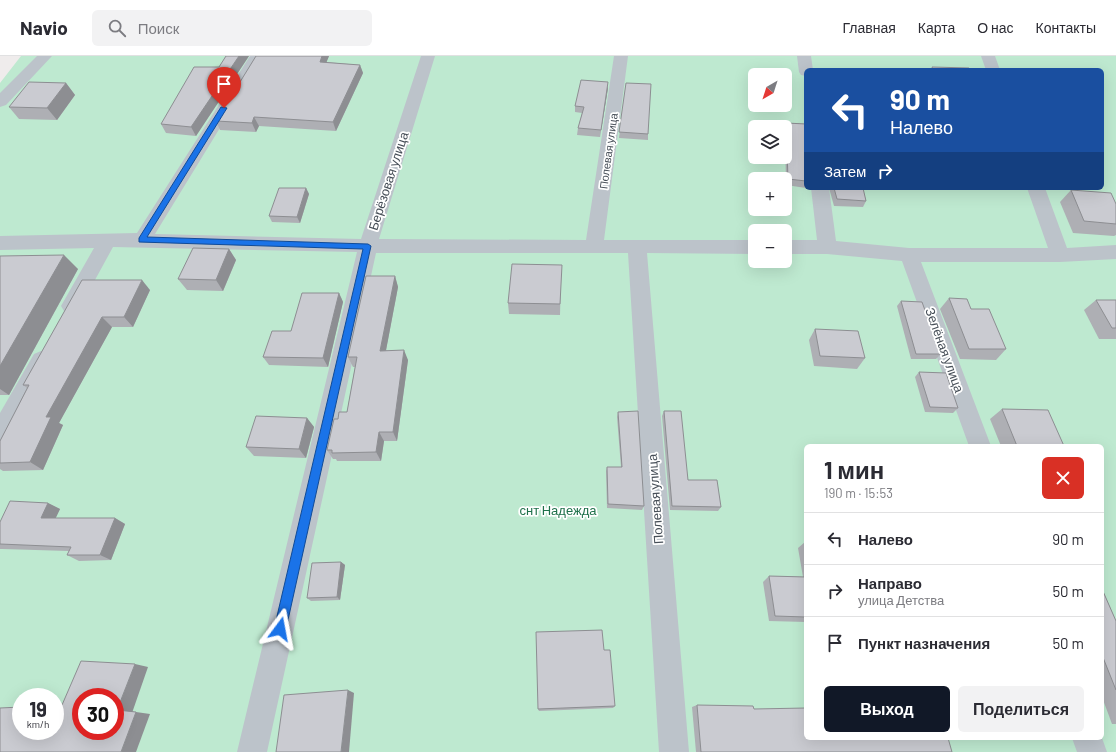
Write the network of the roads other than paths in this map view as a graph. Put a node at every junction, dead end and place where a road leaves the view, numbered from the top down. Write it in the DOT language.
graph roads {
  1 [pos="45,56"];
  2 [pos="256,56"];
  3 [pos="428,56"];
  4 [pos="621,56"];
  5 [pos="804,56"];
  6 [pos="988,56"];
  7 [pos="806,68"];
  8 [pos="992,68"];
  9 [pos="0,102"];
  10 [pos="820,190"];
  11 [pos="1037,190"];
  12 [pos="107,240"];
  13 [pos="142,240"];
  14 [pos="0,243"];
  15 [pos="368,246"];
  16 [pos="594,247"];
  17 [pos="637,247"];
  18 [pos="748,247"];
  19 [pos="792,247"];
  20 [pos="826,247"];
  21 [pos="1116,252"];
  22 [pos="909,255"];
  23 [pos="1060,255"];
  24 [pos="61,324"];
  25 [pos="50,344"];
  26 [pos="0,434"];
  27 [pos="979,444"];
  28 [pos="1088,740"];
  29 [pos="252,752"];
  30 [pos="674,752"];
  31 [pos="1092,752"];
  1 -- 9 [label="street"];
  2 -- 13 [label="street"];
  3 -- 15 [label="street, Берёзовая улица"];
  4 -- 16 [label="street, Полевая улица"];
  5 -- 7 [label="street"];
  6 -- 8 [label="street"];
  10 -- 20 [label="street"];
  11 -- 23 [label="street"];
  12 -- 13 [label="street"];
  12 -- 14 [label="street"];
  12 -- 24 [label="street"];
  13 -- 15 [label="street"];
  15 -- 16 [label="street"];
  15 -- 29 [label="street, Берёзовая улица"];
  16 -- 17 [label="street"];
  17 -- 18 [label="street"];
  17 -- 30 [label="street, Полевая улица"];
  19 -- 20 [label="street"];
  20 -- 22 [label="street"];
  21 -- 23 [label="street"];
  22 -- 23 [label="street"];
  22 -- 27 [label="street, Зелёная улица"];
  25 -- 26 [label="street"];
  28 -- 31 [label="street"];
}
